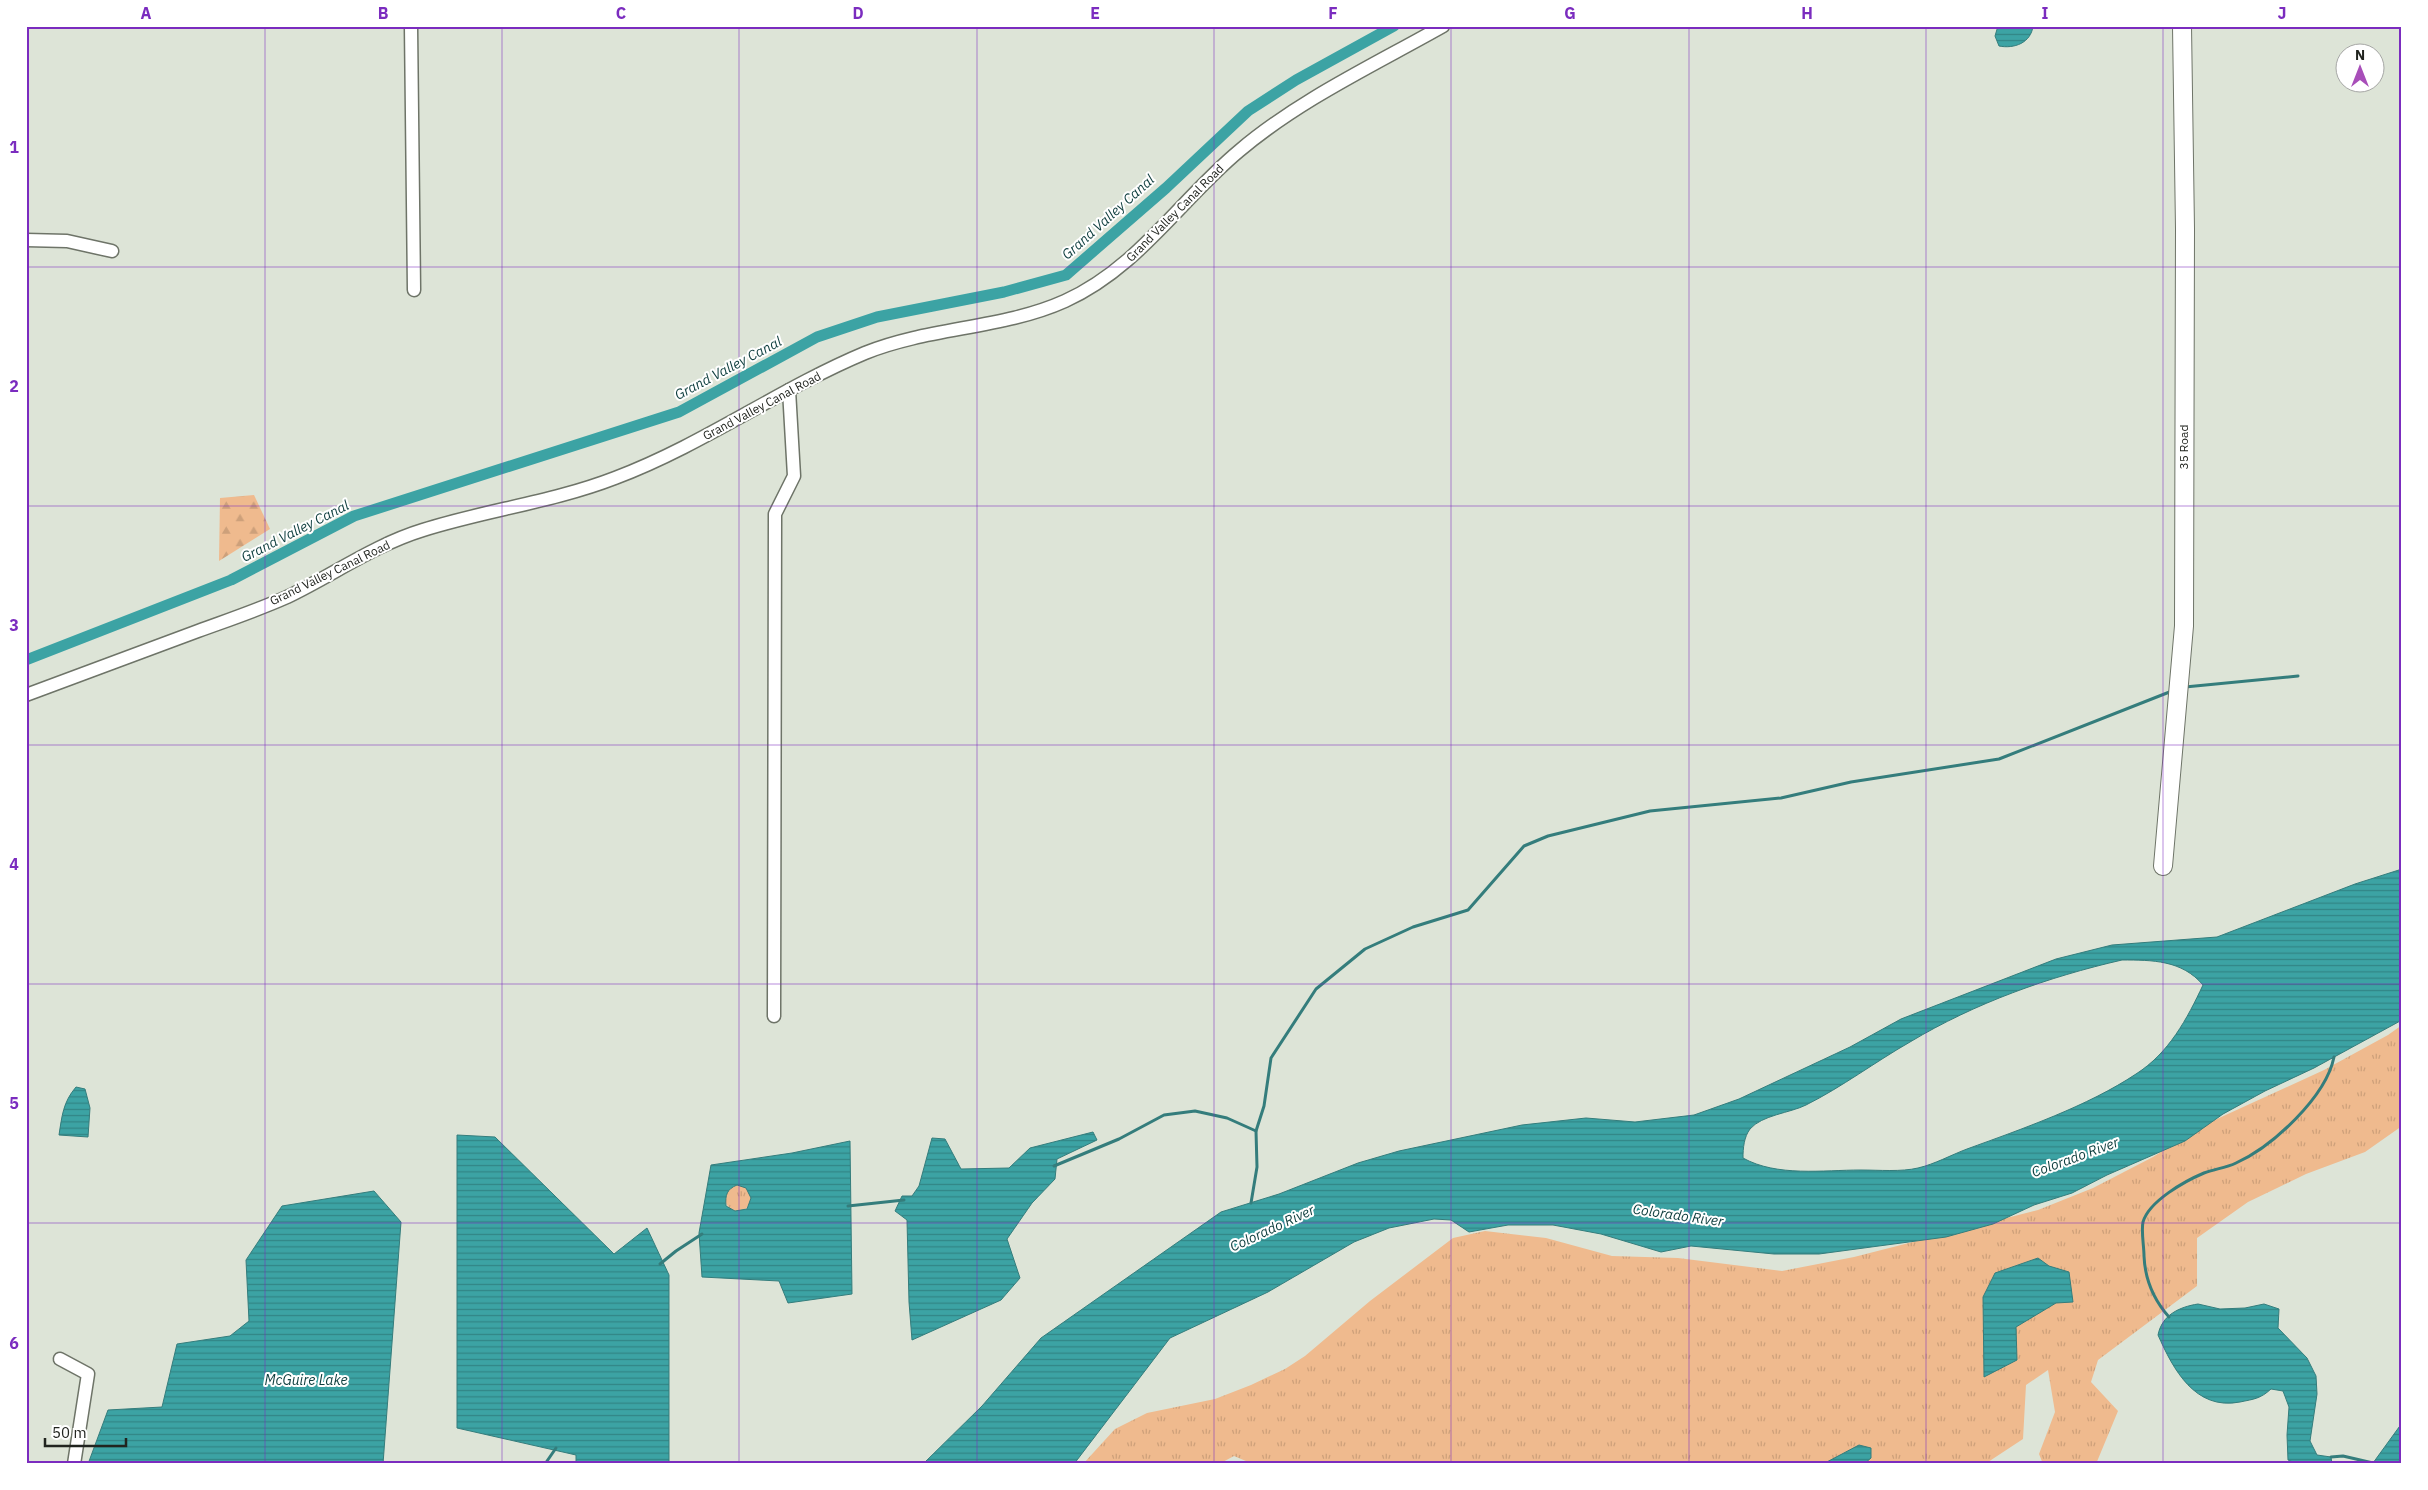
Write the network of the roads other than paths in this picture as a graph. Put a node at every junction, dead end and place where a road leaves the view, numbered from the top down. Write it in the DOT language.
graph roads {
  1 [pos="411,26"];
  2 [pos="1443,26"];
  3 [pos="2182,26"];
  4 [pos="26,240"];
  5 [pos="112,251"];
  6 [pos="414,290"];
  7 [pos="789,390"];
  8 [pos="26,695"];
  9 [pos="2163,866"];
  10 [pos="774,1016"];
  11 [pos="60,1359"];
  12 [pos="74,1464"];
  1 -- 6 [label="street"];
  2 -- 7 [label="street, Grand Valley Canal Road"];
  3 -- 9 [label="street, 35 Road"];
  4 -- 5 [label="street"];
  7 -- 8 [label="street, Grand Valley Canal Road"];
  7 -- 10 [label="street"];
  11 -- 12 [label="street"];
}
